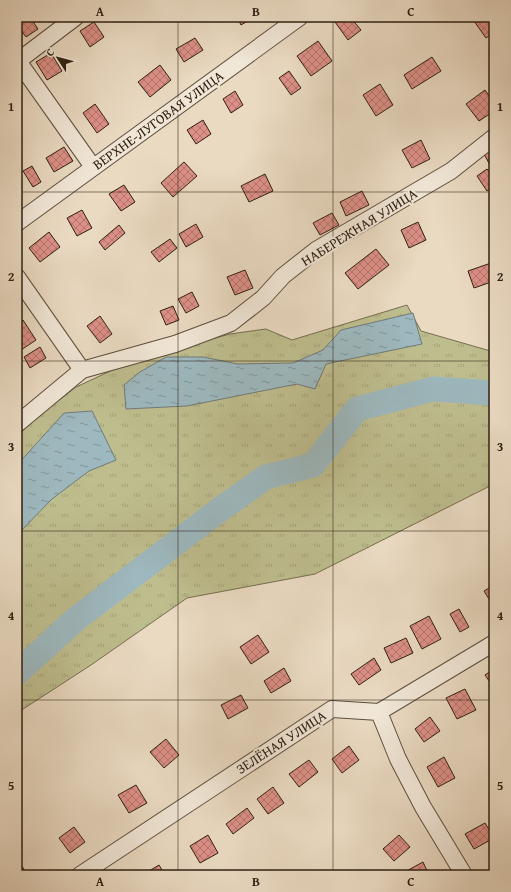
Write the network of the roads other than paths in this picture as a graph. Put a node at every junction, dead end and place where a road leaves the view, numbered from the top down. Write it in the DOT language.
graph roads {
  1 [pos="76,17"];
  2 [pos="300,17"];
  3 [pos="494,137"];
  4 [pos="93,167"];
  5 [pos="17,223"];
  6 [pos="17,277"];
  7 [pos="82,370"];
  8 [pos="17,424"];
  9 [pos="494,643"];
  10 [pos="379,712"];
  11 [pos="80,875"];
  12 [pos="464,875"];
  1 -- 4 [label="street"];
  2 -- 4 [label="street, ВЕРХНЕ-ЛУГОВАЯ УЛИЦА"];
  3 -- 7 [label="street, НАБЕРЕЖНАЯ УЛИЦА"];
  4 -- 5 [label="street, ВЕРХНЕ-ЛУГОВАЯ УЛИЦА"];
  6 -- 7 [label="street"];
  7 -- 8 [label="street, НАБЕРЕЖНАЯ УЛИЦА"];
  9 -- 10 [label="street"];
  10 -- 11 [label="street, ЗЕЛЁНАЯ УЛИЦА"];
  10 -- 12 [label="street"];
}
